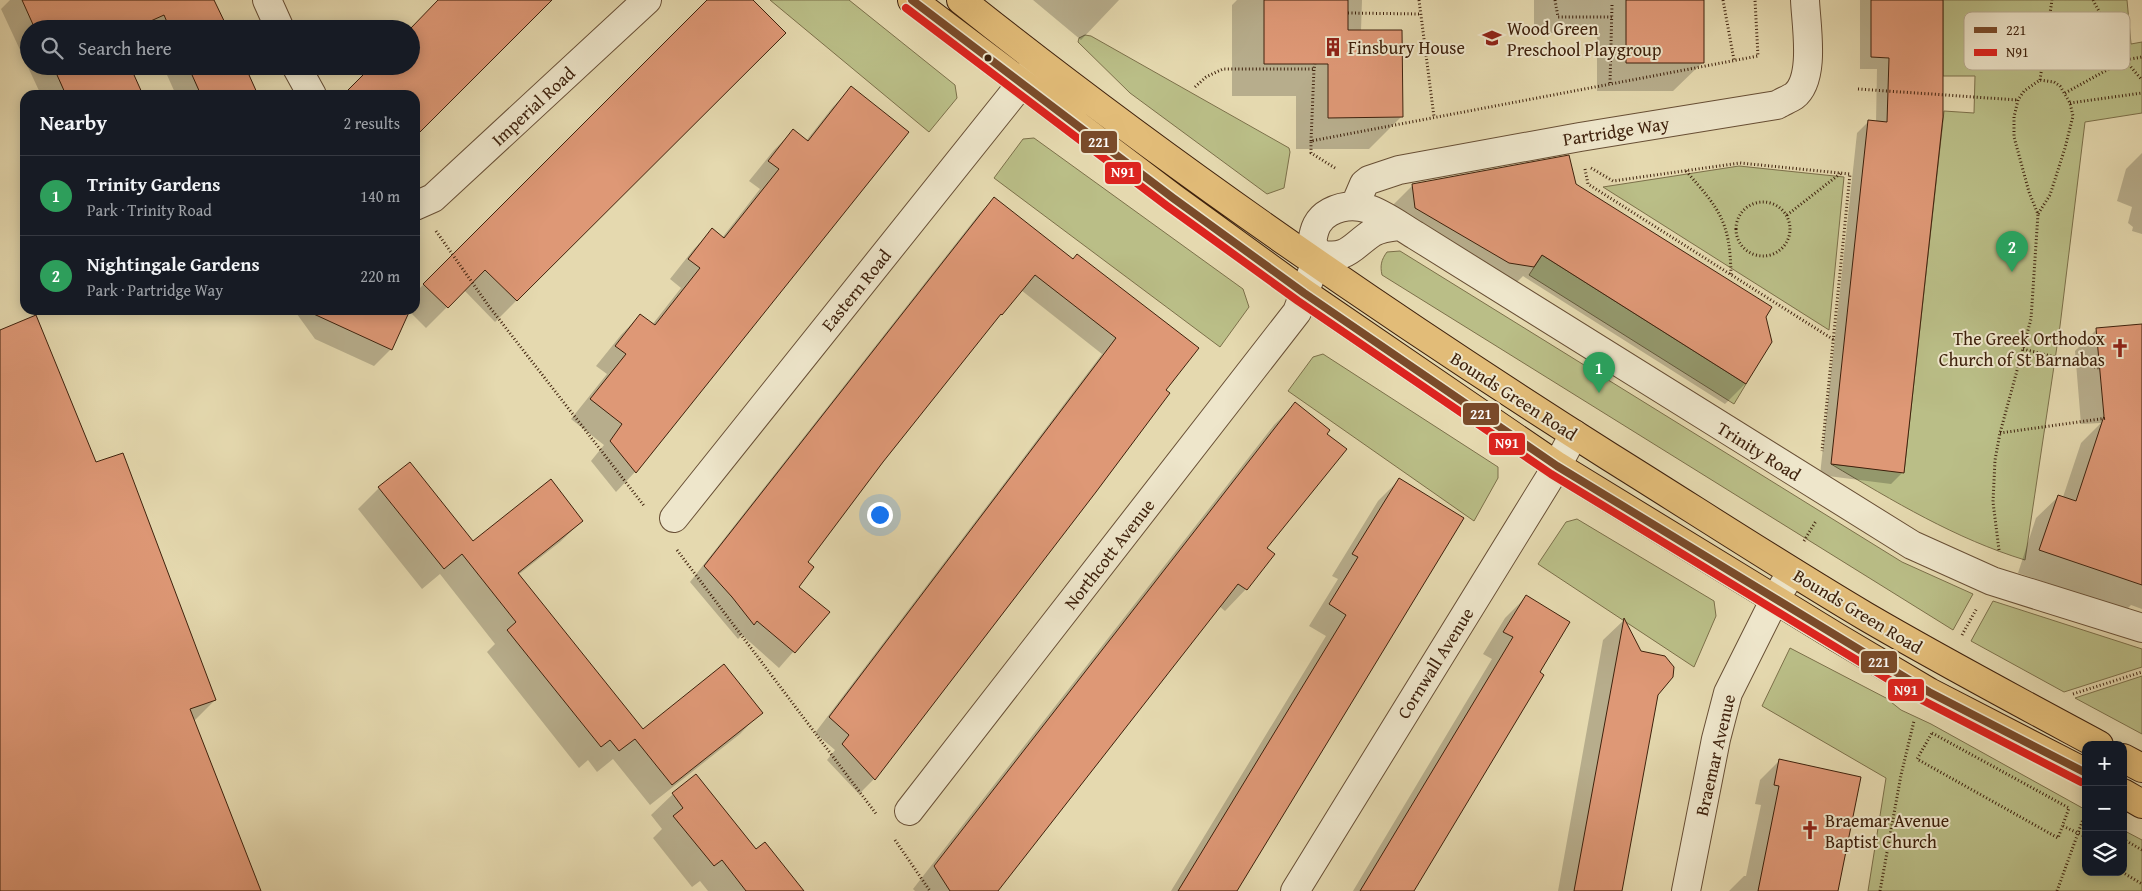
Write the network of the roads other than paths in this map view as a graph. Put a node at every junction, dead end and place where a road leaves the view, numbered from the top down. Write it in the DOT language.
graph roads {
  1 [pos="267,0"];
  2 [pos="647,0"];
  3 [pos="912,0"];
  4 [pos="961,0"];
  5 [pos="1805,0"];
  6 [pos="276,20"];
  7 [pos="1038,62"];
  8 [pos="301,75"];
  9 [pos="1021,83"];
  10 [pos="309,90"];
  11 [pos="420,204"];
  12 [pos="1355,205"];
  13 [pos="1399,226"];
  14 [pos="1317,258"];
  15 [pos="1304,293"];
  16 [pos="1574,434"];
  17 [pos="1557,466"];
  18 [pos="674,518"];
  19 [pos="1792,572"];
  20 [pos="1775,599"];
  21 [pos="2142,628"];
  22 [pos="2092,741"];
  23 [pos="2127,760"];
  24 [pos="2142,768"];
  25 [pos="2082,771"];
  26 [pos="2127,796"];
  27 [pos="2142,804"];
  28 [pos="909,811"];
  29 [pos="1295,891"];
  30 [pos="1686,891"];
  1 -- 6 [label="street"];
  2 -- 11 [label="street, Imperial Road"];
  3 -- 9 [label="main road, Bounds Green Road"];
  4 -- 7 [label="main road, Bounds Green Road"];
  5 -- 12 [label="street, Partridge Way"];
  7 -- 9 [label="street, Eastern Road"];
  7 -- 14 [label="main road, Bounds Green Road"];
  8 -- 10 [label="street"];
  9 -- 15 [label="main road, Bounds Green Road"];
  9 -- 18 [label="street, Eastern Road"];
  12 -- 13 [label="street, Trinity Road"];
  12 -- 14 [label="street"];
  13 -- 14 [label="street"];
  13 -- 21 [label="street, Trinity Road"];
  14 -- 15 [label="street"];
  14 -- 16 [label="main road, Bounds Green Road"];
  15 -- 17 [label="main road, Bounds Green Road"];
  15 -- 28 [label="street, Northcott Avenue"];
  16 -- 17 [label="street, Cornwall Avenue"];
  16 -- 19 [label="main road, Bounds Green Road"];
  17 -- 20 [label="main road, Bounds Green Road"];
  17 -- 29 [label="street, Cornwall Avenue"];
  19 -- 20 [label="street, Braemar Avenue"];
  19 -- 22 [label="main road, Bounds Green Road"];
  20 -- 25 [label="main road, Bounds Green Road"];
  20 -- 30 [label="street, Braemar Avenue"];
  23 -- 24 [label="main road"];
  26 -- 27 [label="main road"];
}
